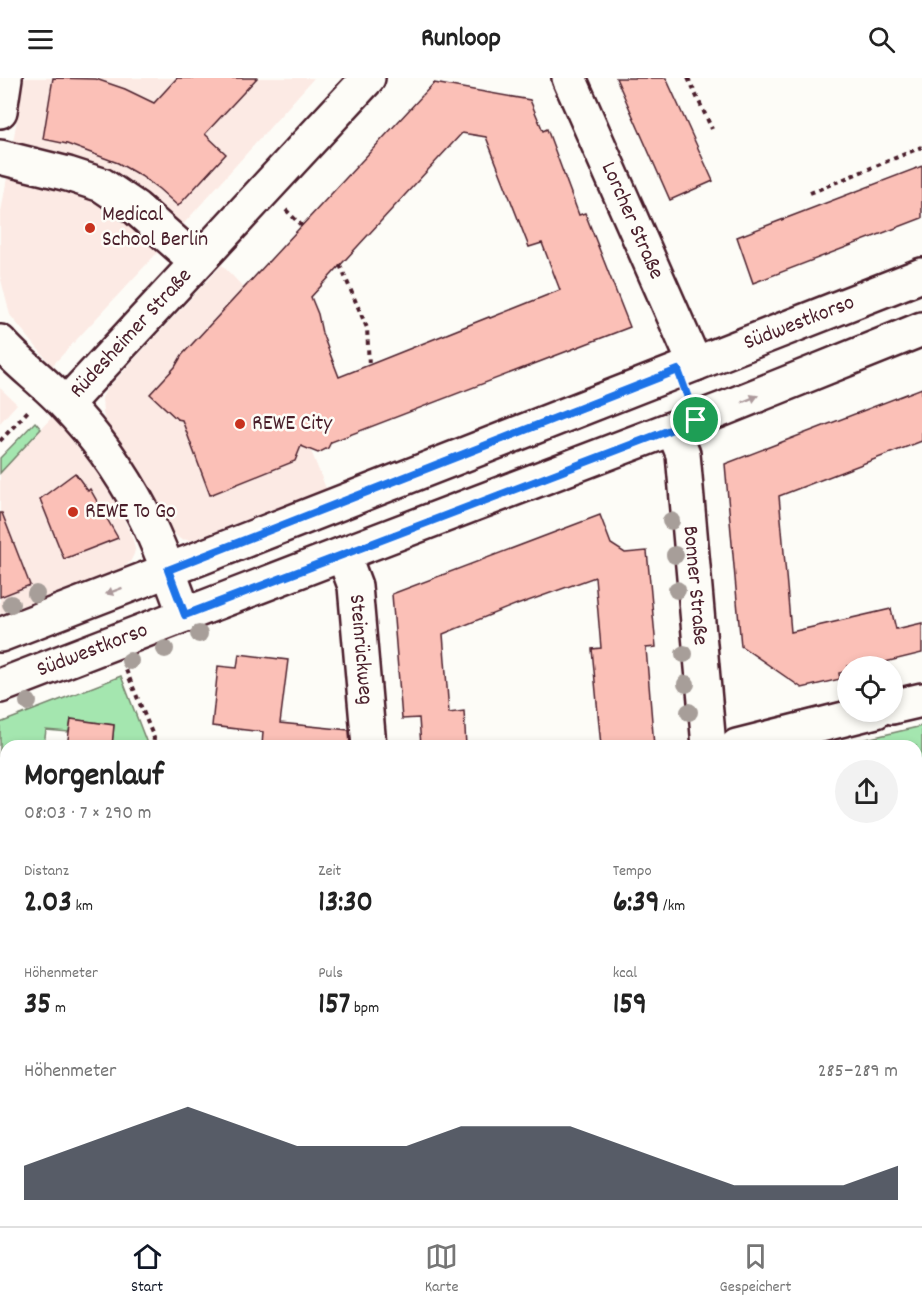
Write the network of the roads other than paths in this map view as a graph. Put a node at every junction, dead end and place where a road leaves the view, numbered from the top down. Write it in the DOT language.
graph roads {
  1 [pos="5,78"];
  2 [pos="368,78"];
  3 [pos="569,78"];
  4 [pos="0,111"];
  5 [pos="0,157"];
  6 [pos="197,262"];
  7 [pos="922,275"];
  8 [pos="922,329"];
  9 [pos="0,342"];
  10 [pos="686,367"];
  11 [pos="66,404"];
  12 [pos="685,424"];
  13 [pos="343,554"];
  14 [pos="168,570"];
  15 [pos="185,615"];
  16 [pos="0,634"];
  17 [pos="0,686"];
  18 [pos="922,700"];
  19 [pos="903,704"];
  20 [pos="837,721"];
  21 [pos="368,740"];
  22 [pos="708,740"];
  23 [pos="761,740"];
  1 -- 4 [label="street"];
  2 -- 6 [label="street, Rüdesheimer Straße"];
  3 -- 10 [label="street, Lorcher Straße"];
  5 -- 6 [label="street"];
  6 -- 11 [label="street, Rüdesheimer Straße"];
  7 -- 10 [label="street, Südwestkorso"];
  12 -- 8 [label="street, Südwestkorso, one-way"];
  9 -- 11 [label="street"];
  10 -- 12 [label="street"];
  10 -- 14 [label="street, Südwestkorso"];
  11 -- 14 [label="street"];
  12 -- 13 [label="street, Südwestkorso"];
  12 -- 22 [label="street, Bonner Straße"];
  13 -- 15 [label="street, Südwestkorso"];
  13 -- 21 [label="street, Steinrückweg"];
  14 -- 15 [label="street"];
  14 -- 16 [label="street, Südwestkorso, one-way"];
  15 -- 17 [label="street, Südwestkorso"];
  18 -- 19 [label="street"];
  20 -- 23 [label="street"];
}
